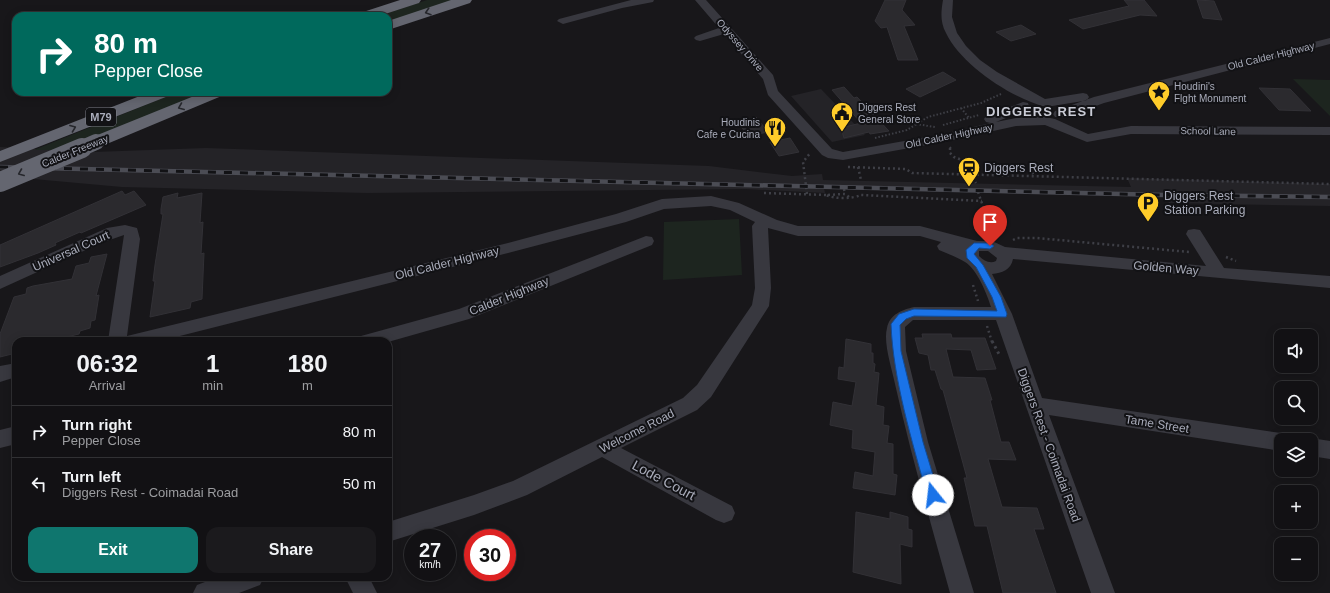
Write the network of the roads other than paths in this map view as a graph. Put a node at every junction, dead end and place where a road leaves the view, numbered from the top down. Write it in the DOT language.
graph roads {
  1 [pos="414,0"];
  2 [pos="465,0"];
  3 [pos="649,0"];
  4 [pos="700,0"];
  5 [pos="948,0"];
  6 [pos="377,12"];
  7 [pos="563,21"];
  8 [pos="392,25"];
  9 [pos="727,30"];
  10 [pos="700,38"];
  11 [pos="1330,41"];
  12 [pos="1190,76"];
  13 [pos="1005,85"];
  14 [pos="155,96"];
  15 [pos="208,96"];
  16 [pos="1043,103"];
  17 [pos="1024,105"];
  18 [pos="1054,118"];
  19 [pos="1330,131"];
  20 [pos="0,157"];
  21 [pos="851,157"];
  22 [pos="0,182"];
  23 [pos="621,218"];
  24 [pos="761,221"];
  25 [pos="1194,234"];
  26 [pos="646,241"];
  27 [pos="1001,252"];
  28 [pos="980,259"];
  29 [pos="1219,273"];
  30 [pos="1330,282"];
  31 [pos="0,283"];
  32 [pos="999,306"];
  33 [pos="118,337"];
  34 [pos="148,337"];
  35 [pos="381,337"];
  36 [pos="12,371"];
  37 [pos="0,374"];
  38 [pos="1034,405"];
  39 [pos="12,436"];
  40 [pos="0,439"];
  41 [pos="1274,441"];
  42 [pos="603,448"];
  43 [pos="1318,448"];
  44 [pos="1330,450"];
  45 [pos="724,513"];
  46 [pos="392,531"];
  47 [pos="240,581"];
  48 [pos="360,581"];
  49 [pos="206,593"];
  50 [pos="365,593"];
  51 [pos="962,593"];
  52 [pos="1102,593"];
  1 -- 6 [label="highway"];
  2 -- 8 [label="highway, one-way"];
  3 -- 7 [label="street"];
  4 -- 9 [label="street, Odyssey Drive"];
  5 -- 13 [label="street"];
  9 -- 10 [label="street"];
  9 -- 21 [label="street, Odyssey Drive"];
  11 -- 12 [label="street, Old Calder Highway"];
  12 -- 16 [label="street, Old Calder Highway"];
  12 -- 18 [label="street, Old Calder Highway"];
  13 -- 16 [label="street"];
  13 -- 17 [label="street"];
  20 -- 14 [label="highway, Calder Freeway / M79, one-way"];
  15 -- 22 [label="highway, Calder Freeway / M79, one-way, bridge"];
  16 -- 17 [label="street, Old Calder Highway"];
  16 -- 18 [label="street"];
  17 -- 18 [label="street"];
  17 -- 21 [label="street, Old Calder Highway"];
  18 -- 19 [label="street, School Lane"];
  18 -- 21 [label="street, Old Calder Highway"];
  23 -- 24 [label="street"];
  23 -- 24 [label="street, Old Calder Highway"];
  23 -- 34 [label="street, Old Calder Highway"];
  24 -- 28 [label="street"];
  24 -- 42 [label="street, Welcome Road"];
  25 -- 29 [label="street"];
  26 -- 35 [label="street, Calder Highway"];
  27 -- 28 [label="street, Golden Way"];
  27 -- 28 [label="street"];
  27 -- 29 [label="street, Golden Way"];
  28 -- 32 [label="street, Diggers Rest - Coimadai Road"];
  29 -- 30 [label="street, Golden Way"];
  31 -- 33 [label="street, Universal Court"];
  32 -- 38 [label="street, Diggers Rest - Coimadai Road"];
  32 -- 51 [label="street"];
  36 -- 37 [label="street"];
  38 -- 41 [label="street, Tame Street"];
  38 -- 52 [label="street, Diggers Rest - Coimadai Road"];
  39 -- 40 [label="street"];
  42 -- 45 [label="street, Lode Court"];
  42 -- 46 [label="street, Welcome Road"];
  43 -- 44 [label="street"];
  47 -- 49 [label="street"];
  48 -- 50 [label="street"];
}
